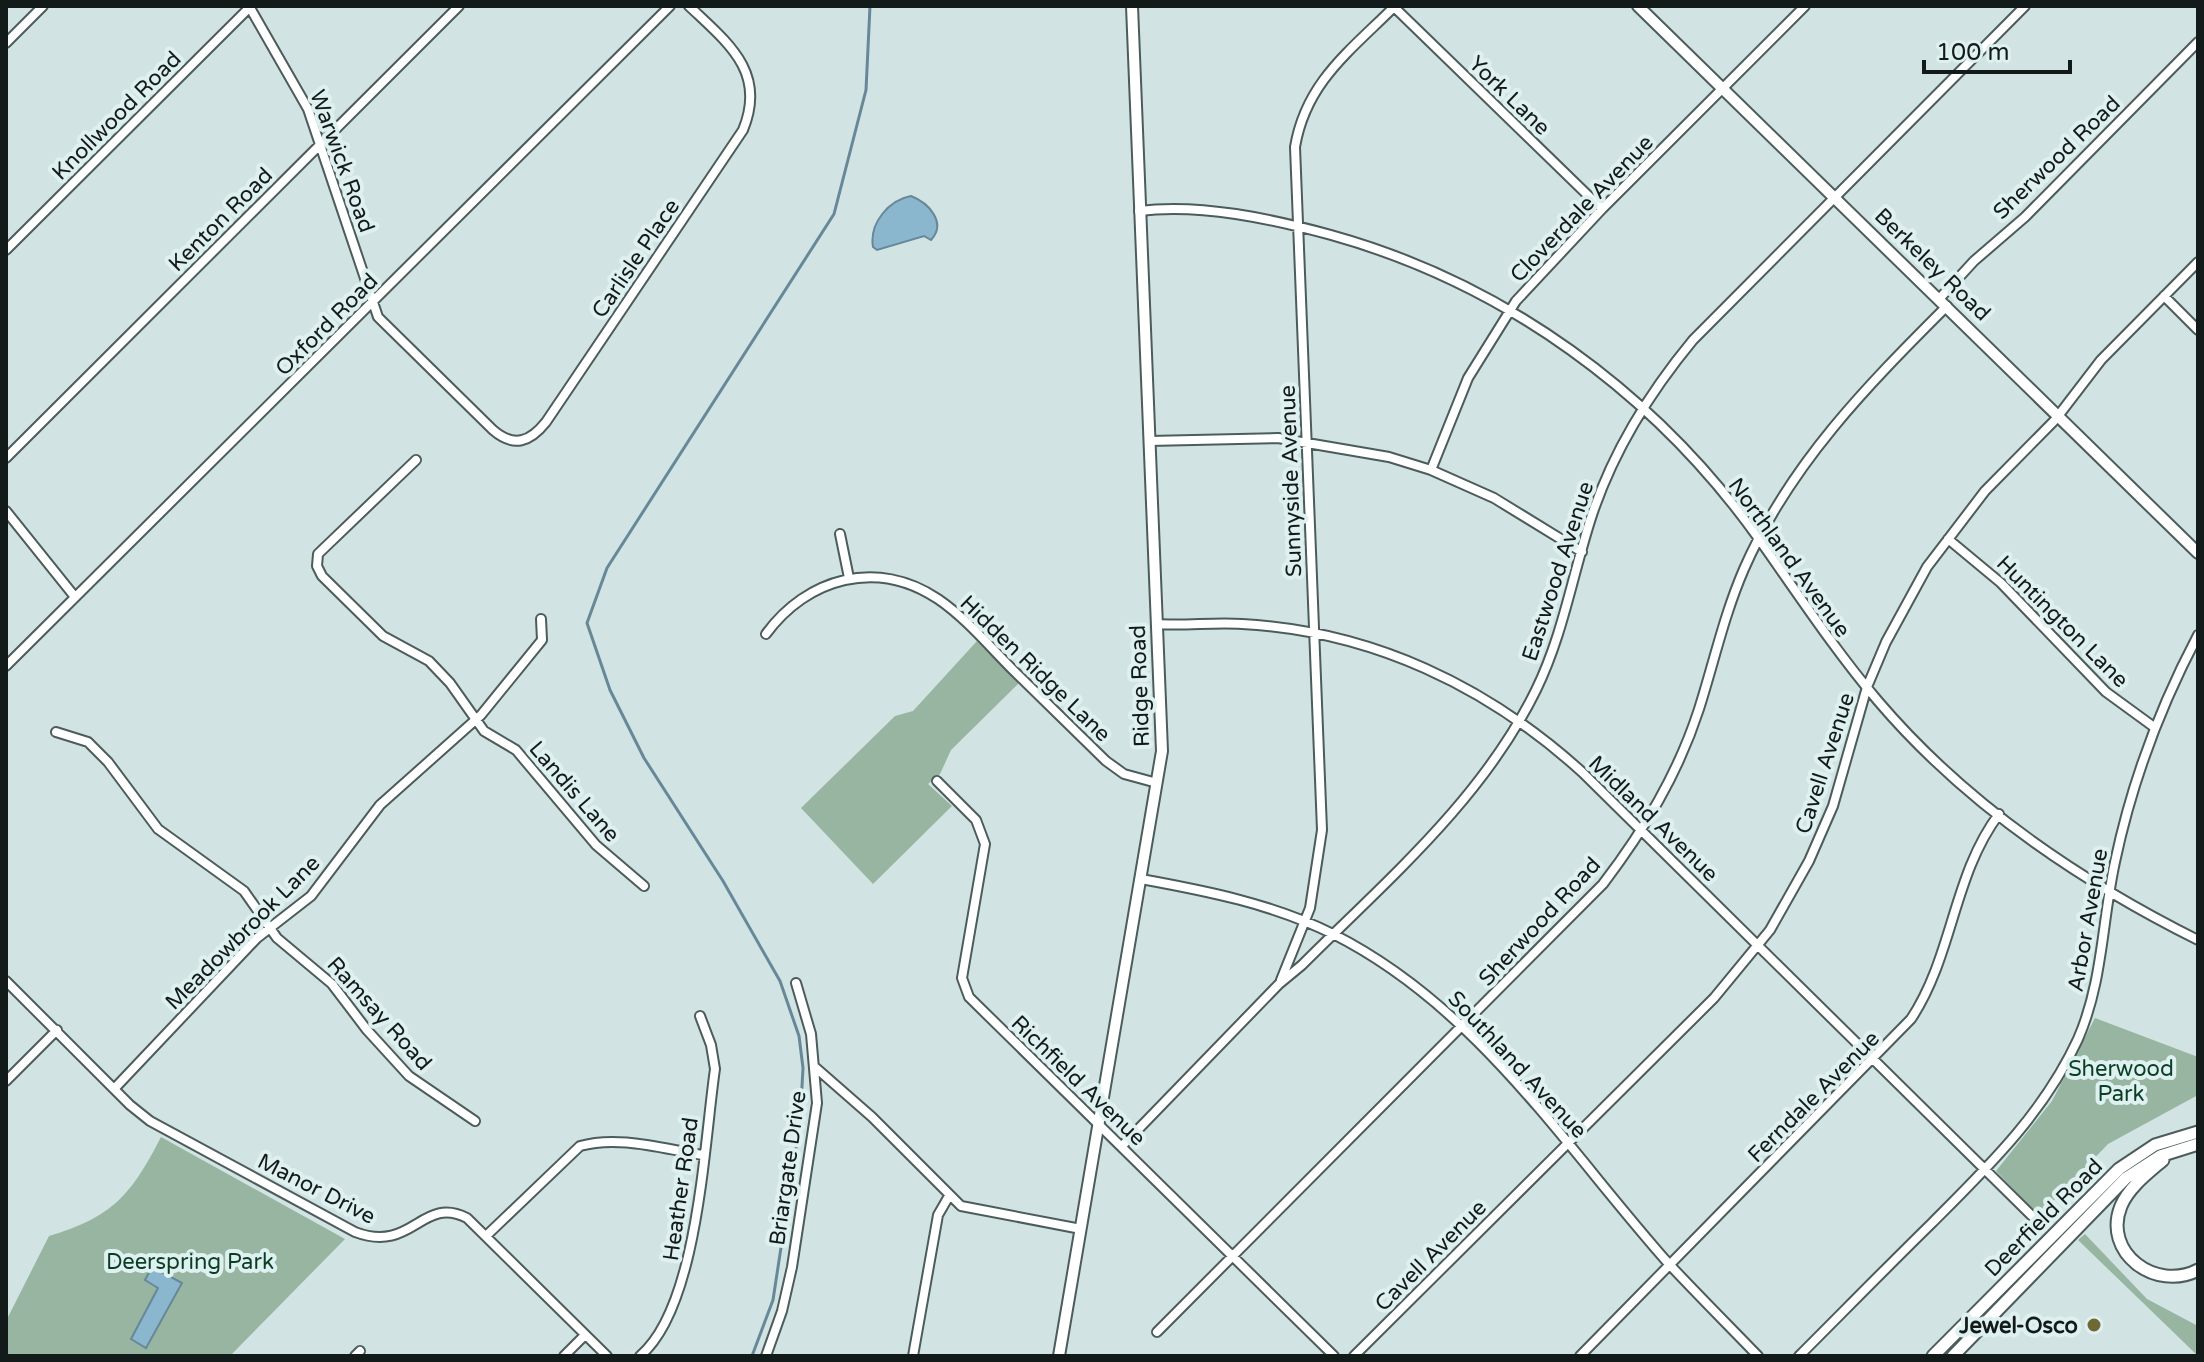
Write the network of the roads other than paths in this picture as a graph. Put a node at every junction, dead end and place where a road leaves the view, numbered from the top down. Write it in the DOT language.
graph roads {
  1 [pos="43,6"];
  2 [pos="250,6"];
  3 [pos="459,6"];
  4 [pos="670,6"];
  5 [pos="689,6"];
  6 [pos="1132,6"];
  7 [pos="1394,6"];
  8 [pos="1638,6"];
  9 [pos="1805,6"];
  10 [pos="2025,6"];
  11 [pos="2198,42"];
  12 [pos="6,43"];
  13 [pos="1724,89"];
  14 [pos="321,144"];
  15 [pos="1836,197"];
  16 [pos="1602,209"];
  17 [pos="1139,211"];
  18 [pos="1297,227"];
  19 [pos="6,250"];
  20 [pos="2198,262"];
  21 [pos="2164,296"];
  22 [pos="373,302"];
  23 [pos="1944,302"];
  24 [pos="1510,310"];
  25 [pos="2198,330"];
  26 [pos="1642,408"];
  27 [pos="2059,414"];
  28 [pos="539,431"];
  29 [pos="1149,441"];
  30 [pos="1307,441"];
  31 [pos="6,458"];
  32 [pos="416,460"];
  33 [pos="1431,470"];
  34 [pos="6,511"];
  35 [pos="840,534"];
  36 [pos="1759,538"];
  37 [pos="1948,539"];
  38 [pos="1582,552"];
  39 [pos="2198,553"];
  40 [pos="849,578"];
  41 [pos="75,597"];
  42 [pos="541,619"];
  43 [pos="1157,624"];
  44 [pos="1314,632"];
  45 [pos="766,634"];
  46 [pos="2198,635"];
  47 [pos="6,666"];
  48 [pos="1867,687"];
  49 [pos="1521,720"];
  50 [pos="476,721"];
  51 [pos="2154,727"];
  52 [pos="56,732"];
  53 [pos="937,781"];
  54 [pos="1157,783"];
  55 [pos="1999,814"];
  56 [pos="1641,831"];
  57 [pos="1141,879"];
  58 [pos="644,886"];
  59 [pos="2110,893"];
  60 [pos="1304,922"];
  61 [pos="270,927"];
  62 [pos="1333,934"];
  63 [pos="2198,940"];
  64 [pos="1758,945"];
  65 [pos="6,981"];
  66 [pos="796,983"];
  67 [pos="1279,984"];
  68 [pos="700,1016"];
  69 [pos="1463,1027"];
  70 [pos="57,1030"];
  71 [pos="1874,1060"];
  72 [pos="816,1068"];
  73 [pos="6,1081"];
  74 [pos="114,1089"];
  75 [pos="475,1121"];
  76 [pos="1099,1121"];
  77 [pos="2198,1132"];
  78 [pos="1568,1142"];
  79 [pos="2198,1144"];
  80 [pos="1122,1146"];
  81 [pos="2175,1149"];
  82 [pos="703,1155"];
  83 [pos="1985,1170"];
  84 [pos="949,1196"];
  85 [pos="2032,1216"];
  86 [pos="1081,1229"];
  87 [pos="486,1236"];
  88 [pos="1233,1255"];
  89 [pos="1670,1264"];
  90 [pos="2198,1270"];
  91 [pos="1157,1332"];
  92 [pos="585,1335"];
  93 [pos="564,1356"];
  94 [pos="607,1356"];
  95 [pos="640,1356"];
  96 [pos="766,1356"];
  97 [pos="913,1356"];
  98 [pos="1059,1356"];
  99 [pos="1334,1356"];
  100 [pos="1354,1356"];
  101 [pos="1580,1356"];
  102 [pos="1758,1356"];
  103 [pos="1799,1356"];
  104 [pos="1933,1356"];
  105 [pos="1953,1356"];
  1 -- 12 [label="street"];
  2 -- 14 [label="street, Warwick Road"];
  2 -- 19 [label="street, Knollwood Road"];
  3 -- 14 [label="street, Kenton Road"];
  4 -- 22 [label="street, Oxford Road"];
  5 -- 28 [label="street, Carlisle Place"];
  6 -- 17 [label="street, Ridge Road"];
  7 -- 16 [label="street, York Lane"];
  7 -- 18 [label="street, Sunnyside Avenue"];
  8 -- 13 [label="street, Berkeley Road"];
  9 -- 13 [label="street, Cloverdale Avenue"];
  10 -- 15 [label="street, Eastwood Avenue"];
  11 -- 23 [label="street, Sherwood Road"];
  13 -- 15 [label="street, Berkeley Road"];
  13 -- 16 [label="street, Cloverdale Avenue"];
  14 -- 22 [label="street, Warwick Road"];
  14 -- 31 [label="street, Kenton Road"];
  15 -- 23 [label="street, Berkeley Road"];
  15 -- 26 [label="street, Eastwood Avenue"];
  16 -- 24 [label="street, Cloverdale Avenue"];
  17 -- 18 [label="street, Northland Avenue"];
  17 -- 29 [label="street, Ridge Road"];
  18 -- 24 [label="street, Northland Avenue"];
  18 -- 30 [label="street, Sunnyside Avenue"];
  20 -- 21 [label="street, Cavell Avenue"];
  21 -- 25 [label="street"];
  21 -- 27 [label="street, Cavell Avenue"];
  22 -- 28 [label="street, Warwick Road"];
  22 -- 41 [label="street, Oxford Road"];
  23 -- 27 [label="street, Berkeley Road"];
  23 -- 36 [label="street, Sherwood Road"];
  24 -- 26 [label="street, Northland Avenue"];
  24 -- 33 [label="street, Cloverdale Avenue"];
  26 -- 36 [label="street, Northland Avenue"];
  26 -- 38 [label="street, Eastwood Avenue"];
  27 -- 37 [label="street, Cavell Avenue"];
  27 -- 39 [label="street, Berkeley Road"];
  29 -- 30 [label="street"];
  29 -- 43 [label="street, Ridge Road"];
  30 -- 33 [label="street"];
  30 -- 44 [label="street, Sunnyside Avenue"];
  32 -- 50 [label="street, Landis Lane"];
  33 -- 38 [label="street"];
  34 -- 41 [label="street"];
  35 -- 40 [label="street"];
  36 -- 48 [label="street, Northland Avenue"];
  36 -- 56 [label="street, Sherwood Road"];
  37 -- 48 [label="street, Cavell Avenue"];
  37 -- 51 [label="street, Huntington Lane"];
  38 -- 49 [label="street, Eastwood Avenue"];
  40 -- 45 [label="street, Hidden Ridge Lane"];
  40 -- 54 [label="street, Hidden Ridge Lane"];
  41 -- 47 [label="street, Oxford Road"];
  42 -- 50 [label="street, Meadowbrook Lane"];
  43 -- 44 [label="street, Midland Avenue"];
  43 -- 54 [label="street, Ridge Road"];
  44 -- 49 [label="street, Midland Avenue"];
  44 -- 60 [label="street, Sunnyside Avenue"];
  46 -- 51 [label="street, Arbor Avenue"];
  48 -- 55 [label="street, Northland Avenue"];
  48 -- 64 [label="street, Cavell Avenue"];
  49 -- 56 [label="street, Midland Avenue"];
  49 -- 62 [label="street, Eastwood Avenue"];
  50 -- 58 [label="street, Landis Lane"];
  50 -- 61 [label="street, Meadowbrook Lane"];
  51 -- 59 [label="street, Arbor Avenue"];
  52 -- 61 [label="street, Ramsay Road"];
  53 -- 76 [label="street, Richfield Avenue"];
  54 -- 57 [label="street, Ridge Road"];
  55 -- 59 [label="street, Northland Avenue"];
  55 -- 71 [label="street, Ferndale Avenue"];
  56 -- 64 [label="street, Midland Avenue"];
  56 -- 69 [label="street, Sherwood Road"];
  57 -- 60 [label="street, Southland Avenue"];
  57 -- 76 [label="street, Ridge Road"];
  59 -- 63 [label="street, Northland Avenue"];
  59 -- 83 [label="street, Arbor Avenue"];
  60 -- 62 [label="street, Southland Avenue"];
  60 -- 67 [label="street, Sunnyside Avenue"];
  61 -- 74 [label="street, Meadowbrook Lane"];
  61 -- 75 [label="street, Ramsay Road"];
  62 -- 67 [label="street, Eastwood Avenue"];
  62 -- 69 [label="street, Southland Avenue"];
  64 -- 71 [label="street, Midland Avenue"];
  64 -- 78 [label="street, Cavell Avenue"];
  65 -- 70 [label="street"];
  66 -- 72 [label="street, Briargate Drive"];
  67 -- 80 [label="street, Eastwood Avenue"];
  68 -- 82 [label="street, Heather Road"];
  69 -- 78 [label="street, Southland Avenue"];
  69 -- 88 [label="street, Sherwood Road"];
  70 -- 73 [label="street"];
  70 -- 74 [label="street"];
  71 -- 83 [label="street, Midland Avenue"];
  71 -- 89 [label="street, Ferndale Avenue"];
  72 -- 84 [label="street"];
  72 -- 96 [label="street, Briargate Drive"];
  74 -- 87 [label="street, Manor Drive"];
  76 -- 80 [label="street, Richfield Avenue"];
  76 -- 86 [label="street, Ridge Road"];
  77 -- 104 [label="main road, Deerfield Road"];
  78 -- 89 [label="street, Southland Avenue"];
  78 -- 100 [label="street, Cavell Avenue"];
  79 -- 81 [label="main road, Deerfield Road"];
  80 -- 88 [label="street, Richfield Avenue"];
  81 -- 90 [label="main road"];
  81 -- 105 [label="main road, Deerfield Road"];
  82 -- 87 [label="street"];
  82 -- 95 [label="street, Heather Road"];
  83 -- 85 [label="street, Midland Avenue"];
  83 -- 103 [label="street, Arbor Avenue"];
  84 -- 86 [label="street"];
  84 -- 97 [label="street"];
  86 -- 98 [label="street, Ridge Road"];
  87 -- 92 [label="street, Manor Drive"];
  88 -- 91 [label="street, Sherwood Road"];
  88 -- 99 [label="street, Richfield Avenue"];
  89 -- 101 [label="street, Ferndale Avenue"];
  89 -- 102 [label="street, Southland Avenue"];
  92 -- 93 [label="street"];
  92 -- 94 [label="street, Manor Drive"];
}
